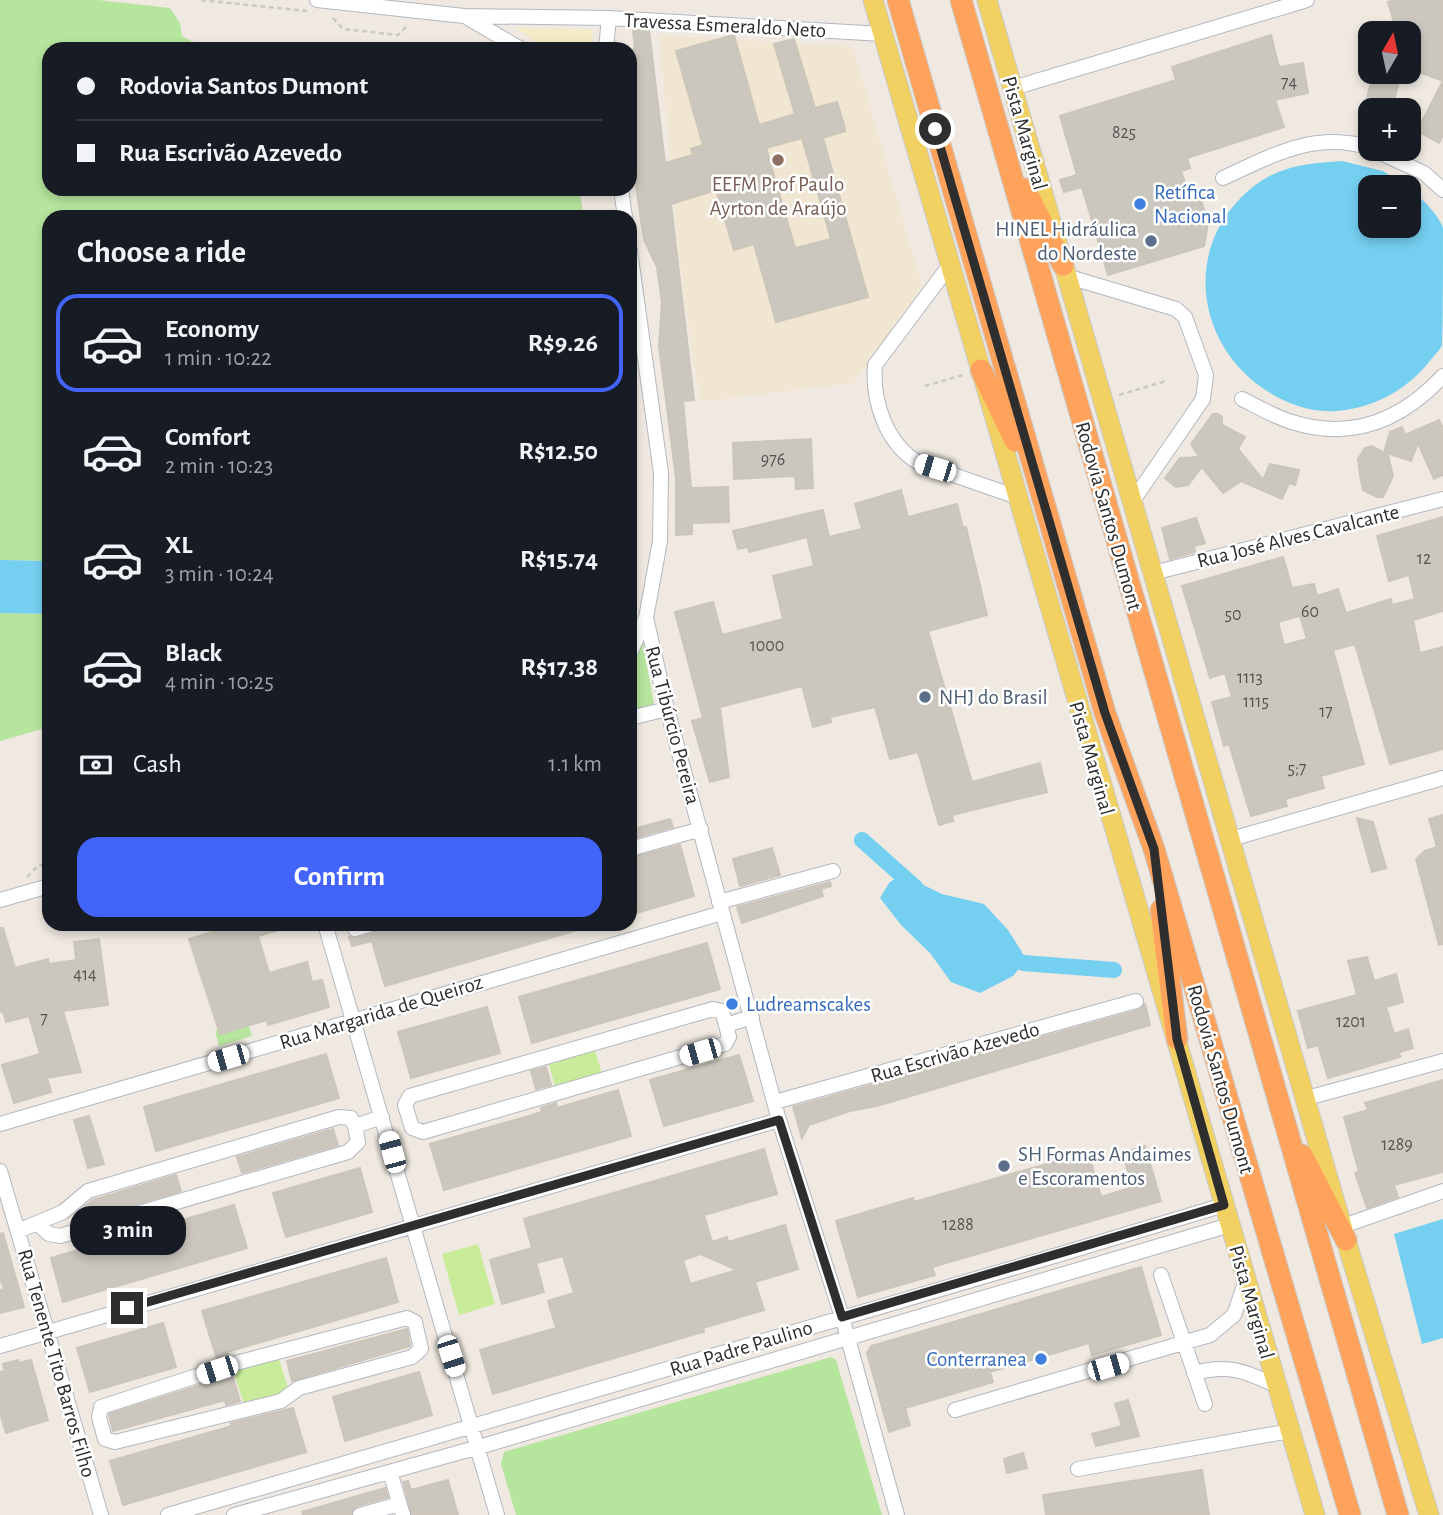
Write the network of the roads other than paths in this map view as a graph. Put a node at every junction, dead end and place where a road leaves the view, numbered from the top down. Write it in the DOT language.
graph roads {
  1 [pos="873,0"];
  2 [pos="898,0"];
  3 [pos="961,0"];
  4 [pos="987,0"];
  5 [pos="1307,0"];
  6 [pos="316,6"];
  7 [pos="464,16"];
  8 [pos="609,18"];
  9 [pos="883,34"];
  10 [pos="509,42"];
  11 [pos="607,42"];
  12 [pos="1013,88"];
  13 [pos="1002,141"];
  14 [pos="1358,146"];
  15 [pos="1399,161"];
  16 [pos="1223,177"];
  17 [pos="1443,190"];
  18 [pos="949,265"];
  19 [pos="1065,271"];
  20 [pos="637,303"];
  21 [pos="973,372"];
  22 [pos="1443,376"];
  23 [pos="1242,399"];
  24 [pos="1040,489"];
  25 [pos="1017,497"];
  26 [pos="1443,499"];
  27 [pos="1132,502"];
  28 [pos="1153,573"];
  29 [pos="646,618"];
  30 [pos="637,638"];
  31 [pos="667,709"];
  32 [pos="637,717"];
  33 [pos="1443,778"];
  34 [pos="700,826"];
  35 [pos="1231,839"];
  36 [pos="637,847"];
  37 [pos="1154,849"];
  38 [pos="833,871"];
  39 [pos="42,888"];
  40 [pos="0,900"];
  41 [pos="721,907"];
  42 [pos="328,931"];
  43 [pos="1136,1001"];
  44 [pos="752,1017"];
  45 [pos="355,1022"];
  46 [pos="726,1025"];
  47 [pos="1177,1039"];
  48 [pos="1443,1061"];
  49 [pos="1307,1098"];
  50 [pos="775,1102"];
  51 [pos="1279,1108"];
  52 [pos="410,1118"];
  53 [pos="779,1120"];
  54 [pos="384,1122"];
  55 [pos="0,1124"];
  56 [pos="355,1126"];
  57 [pos="0,1171"];
  58 [pos="1443,1191"];
  59 [pos="1224,1205"];
  60 [pos="37,1223"];
  61 [pos="412,1226"];
  62 [pos="1230,1226"];
  63 [pos="18,1231"];
  64 [pos="1345,1233"];
  65 [pos="1161,1275"];
  66 [pos="1246,1280"];
  67 [pos="842,1317"];
  68 [pos="441,1324"];
  69 [pos="48,1331"];
  70 [pos="418,1331"];
  71 [pos="847,1336"];
  72 [pos="1185,1345"];
  73 [pos="0,1346"];
  74 [pos="692,1365"];
  75 [pos="1194,1373"];
  76 [pos="632,1382"];
  77 [pos="697,1383"];
  78 [pos="1277,1386"];
  79 [pos="638,1400"];
  80 [pos="1205,1404"];
  81 [pos="955,1410"];
  82 [pos="474,1428"];
  83 [pos="1290,1431"];
  84 [pos="479,1447"];
  85 [pos="379,1455"];
  86 [pos="1078,1469"];
  87 [pos="387,1473"];
  88 [pos="401,1509"];
  89 [pos="101,1515"];
  90 [pos="168,1515"];
  91 [pos="234,1515"];
  92 [pos="360,1515"];
  93 [pos="497,1515"];
  94 [pos="897,1515"];
  95 [pos="1315,1515"];
  96 [pos="1350,1515"];
  97 [pos="1398,1515"];
  98 [pos="1429,1515"];
  1 -- 9 [label="main road, Pista Marginal"];
  2 -- 24 [label="highway, Rodovia Santos Dumont"];
  3 -- 13 [label="highway, Rodovia Santos Dumont"];
  4 -- 12 [label="main road, Pista Marginal"];
  5 -- 12 [label="street"];
  6 -- 7 [label="street, Travessa Esmeraldo Neto"];
  7 -- 8 [label="street, Travessa Esmeraldo Neto"];
  7 -- 10 [label="street"];
  8 -- 9 [label="street, Travessa Esmeraldo Neto"];
  8 -- 11 [label="street"];
  9 -- 18 [label="main road, Pista Marginal"];
  12 -- 19 [label="main road, Pista Marginal"];
  13 -- 19 [label="highway"];
  13 -- 51 [label="highway, Rodovia Santos Dumont"];
  14 -- 16 [label="street"];
  15 -- 17 [label="street"];
  18 -- 21 [label="main road, Pista Marginal"];
  18 -- 25 [label="street"];
  19 -- 27 [label="main road, Pista Marginal"];
  19 -- 27 [label="street"];
  20 -- 29 [label="street, Rua Tibúrcio Pereira"];
  21 -- 24 [label="highway"];
  21 -- 25 [label="main road, Pista Marginal"];
  22 -- 23 [label="street"];
  24 -- 37 [label="highway, Rodovia Santos Dumont"];
  25 -- 47 [label="main road, Pista Marginal"];
  26 -- 28 [label="street, Rua José Alves Cavalcante"];
  27 -- 28 [label="main road, Pista Marginal"];
  28 -- 35 [label="main road, Pista Marginal"];
  29 -- 30 [label="street"];
  29 -- 31 [label="street, Rua Tibúrcio Pereira"];
  31 -- 32 [label="street"];
  31 -- 34 [label="street, Rua Tibúrcio Pereira"];
  33 -- 35 [label="street"];
  34 -- 36 [label="street"];
  34 -- 41 [label="street, Rua Tibúrcio Pereira"];
  35 -- 49 [label="main road, Pista Marginal"];
  37 -- 47 [label="highway"];
  37 -- 96 [label="highway, Rodovia Santos Dumont"];
  38 -- 41 [label="street, Rua Margarida de Queiroz"];
  39 -- 40 [label="street"];
  41 -- 44 [label="street, Rua Tibúrcio Pereira"];
  41 -- 45 [label="street, Rua Margarida de Queiroz"];
  42 -- 45 [label="street"];
  43 -- 50 [label="street, Rua Escrivão Azevedo"];
  44 -- 46 [label="street"];
  44 -- 50 [label="street, Rua Tibúrcio Pereira"];
  45 -- 54 [label="street"];
  45 -- 55 [label="street, Rua Margarida de Queiroz"];
  46 -- 52 [label="street"];
  46 -- 52 [label="street"];
  47 -- 59 [label="main road, Pista Marginal"];
  48 -- 49 [label="street"];
  49 -- 64 [label="main road, Pista Marginal"];
  50 -- 53 [label="street, Rua Tibúrcio Pereira"];
  51 -- 64 [label="highway"];
  51 -- 97 [label="highway, Rodovia Santos Dumont"];
  52 -- 54 [label="street"];
  53 -- 61 [label="street"];
  53 -- 67 [label="street, Rua Tibúrcio Pereira"];
  54 -- 56 [label="street"];
  54 -- 61 [label="street"];
  56 -- 60 [label="street"];
  56 -- 60 [label="street"];
  57 -- 63 [label="street, Rua Tenente Tito Barros Filho"];
  58 -- 64 [label="street"];
  59 -- 62 [label="main road, Pista Marginal"];
  59 -- 67 [label="street, Rua Padre Paulino"];
  60 -- 63 [label="street"];
  61 -- 68 [label="street"];
  61 -- 69 [label="street"];
  62 -- 66 [label="main road, Pista Marginal"];
  62 -- 71 [label="street, Rua Padre Paulino"];
  63 -- 69 [label="street, Rua Tenente Tito Barros Filho"];
  64 -- 98 [label="main road, Pista Marginal"];
  65 -- 72 [label="street"];
  66 -- 72 [label="street"];
  66 -- 78 [label="main road, Pista Marginal"];
  67 -- 71 [label="street, Rua Tibúrcio Pereira"];
  67 -- 74 [label="street, Rua Padre Paulino"];
  68 -- 70 [label="street"];
  68 -- 82 [label="street"];
  69 -- 73 [label="street"];
  69 -- 89 [label="street, Rua Tenente Tito Barros Filho"];
  70 -- 70 [label="street"];
  71 -- 77 [label="street, Rua Padre Paulino"];
  71 -- 94 [label="street, Rua Tibúrcio Pereira"];
  72 -- 75 [label="street"];
  72 -- 81 [label="street"];
  74 -- 76 [label="street, Rua Padre Paulino"];
  74 -- 77 [label="street"];
  75 -- 78 [label="street"];
  75 -- 80 [label="street"];
  76 -- 79 [label="street"];
  76 -- 82 [label="street, Rua Padre Paulino"];
  77 -- 79 [label="street, Rua Padre Paulino"];
  78 -- 83 [label="main road, Pista Marginal"];
  79 -- 84 [label="street, Rua Padre Paulino"];
  82 -- 84 [label="street"];
  82 -- 85 [label="street, Rua Padre Paulino"];
  83 -- 86 [label="street"];
  83 -- 95 [label="main road, Pista Marginal"];
  84 -- 87 [label="street, Rua Padre Paulino"];
  84 -- 93 [label="street"];
  85 -- 87 [label="street"];
  85 -- 90 [label="street, Rua Padre Paulino"];
  87 -- 88 [label="street"];
  87 -- 91 [label="street, Rua Padre Paulino"];
  88 -- 92 [label="street"];
}
